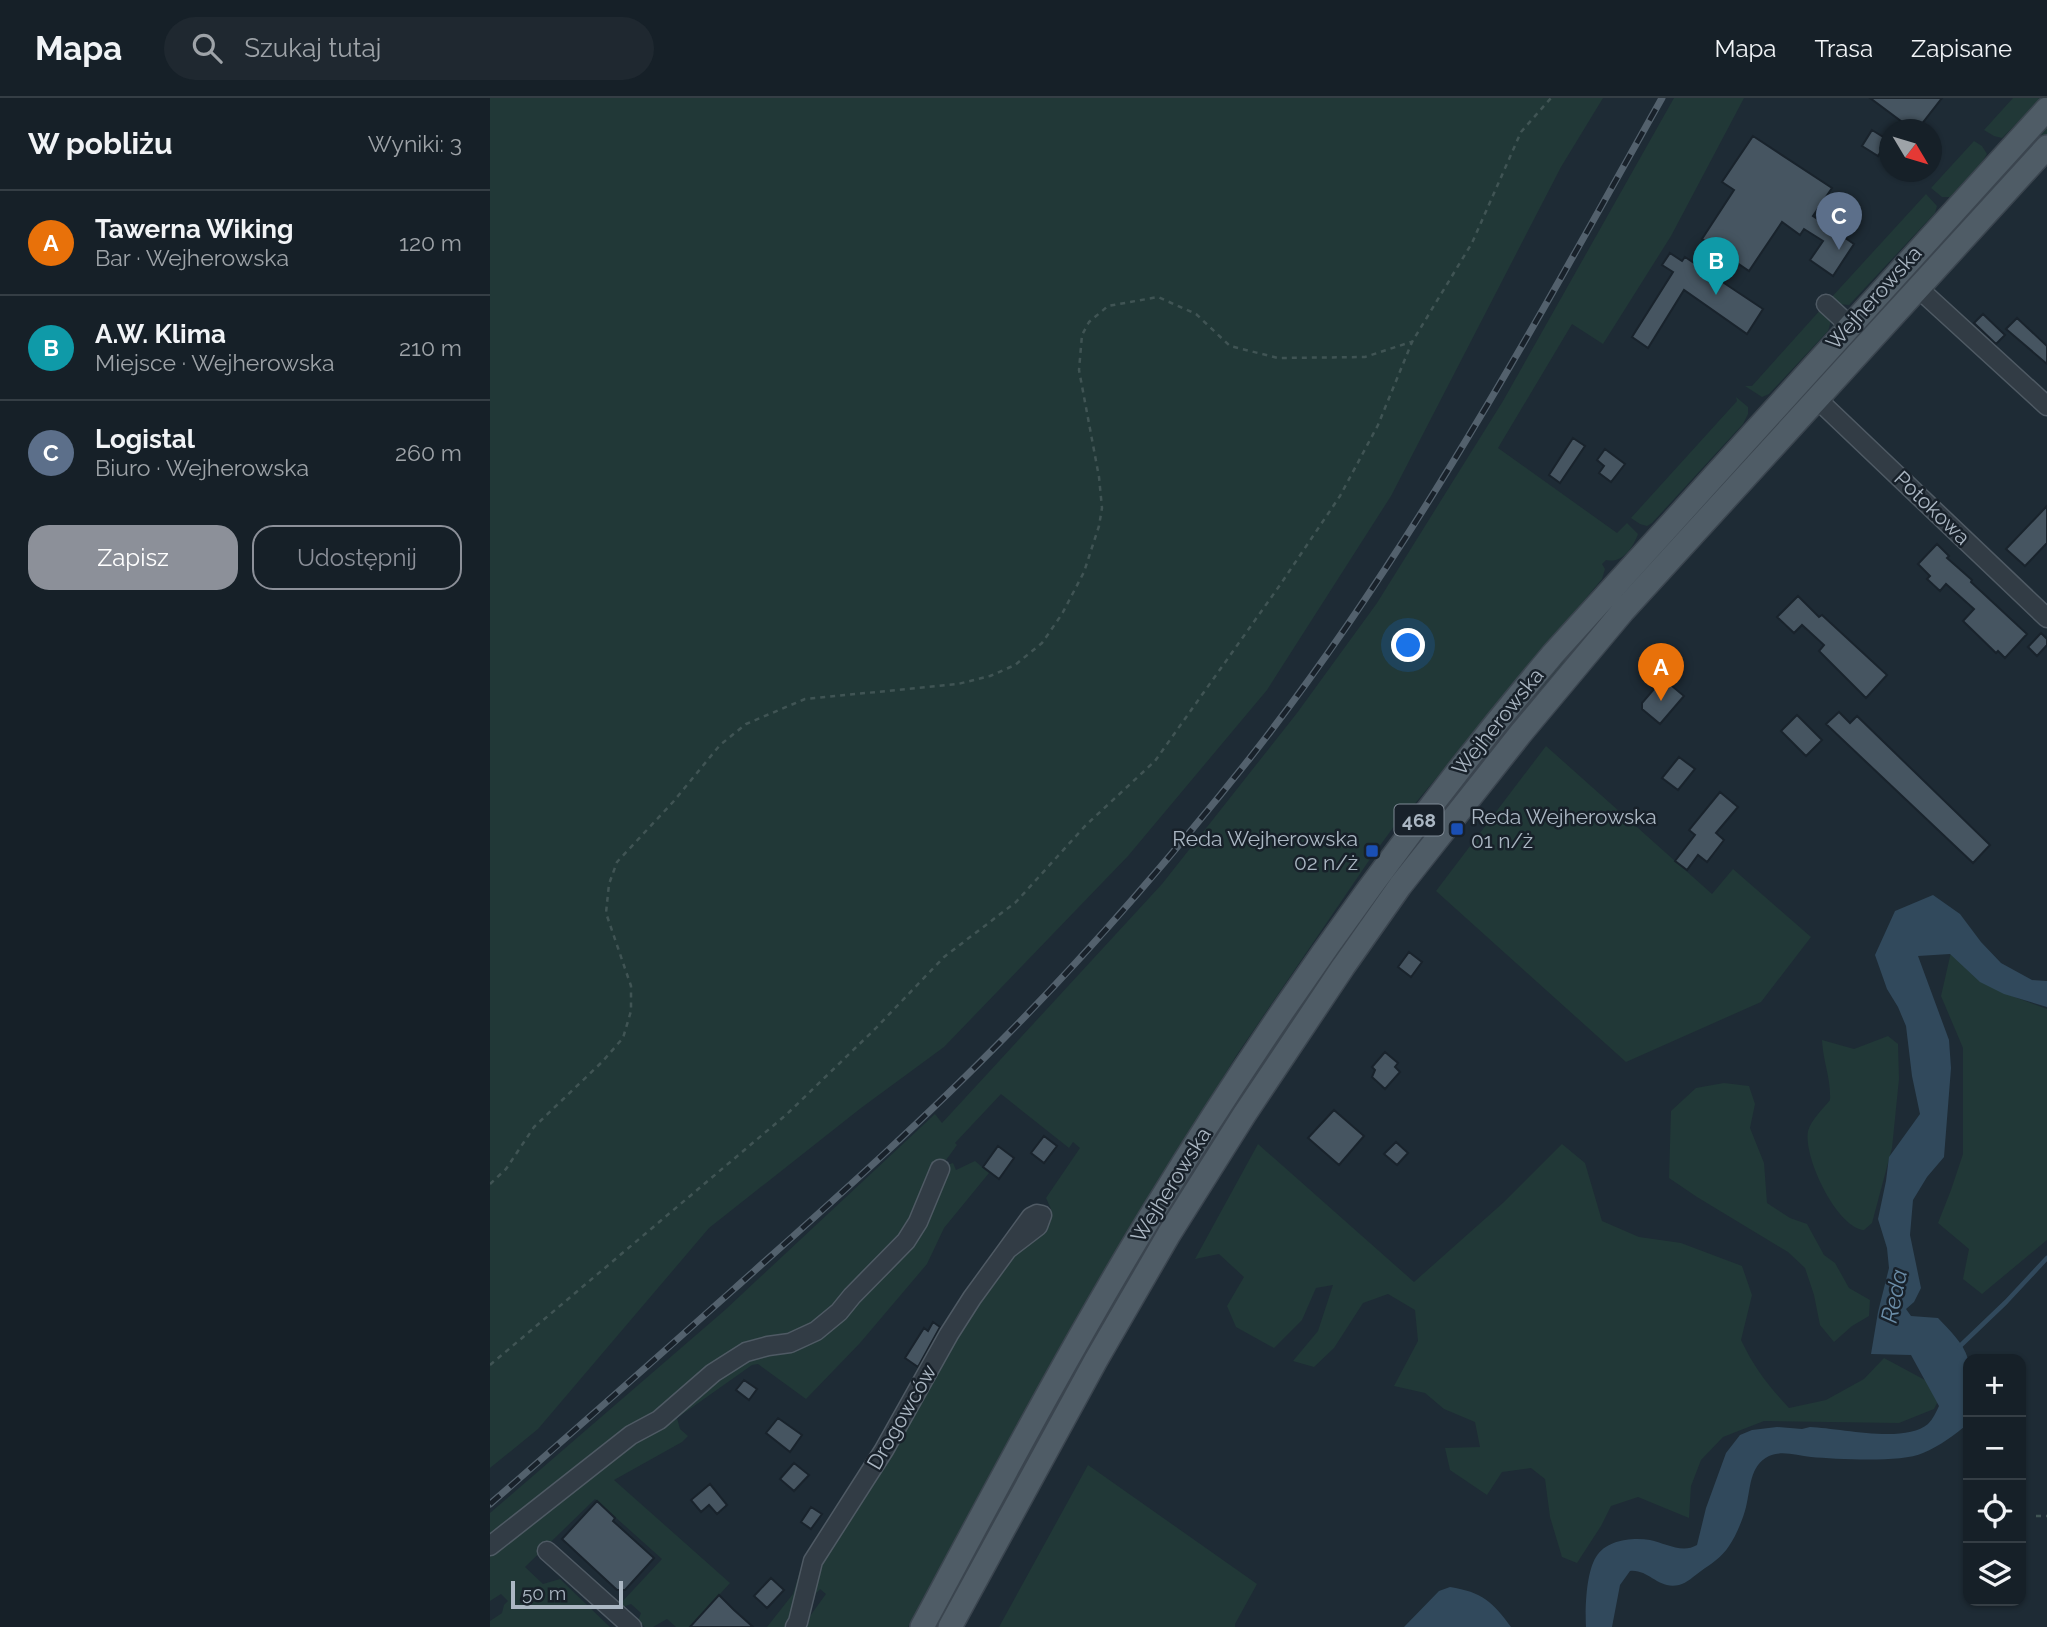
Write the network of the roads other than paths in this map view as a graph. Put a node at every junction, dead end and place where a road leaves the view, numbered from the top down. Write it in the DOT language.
graph roads {
  1 [pos="2047,109"];
  2 [pos="2047,147"];
  3 [pos="1918,288"];
  4 [pos="1826,304"];
  5 [pos="1849,325"];
  6 [pos="1817,399"];
  7 [pos="2047,406"];
  8 [pos="2047,618"];
  9 [pos="1380,872"];
  10 [pos="1401,887"];
  11 [pos="940,1168"];
  12 [pos="1031,1217"];
  13 [pos="490,1546"];
  14 [pos="547,1551"];
  15 [pos="632,1627"];
  16 [pos="795,1627"];
  17 [pos="922,1627"];
  18 [pos="950,1627"];
  1 -- 5 [label="main road, Wejherowska / 468"];
  2 -- 3 [label="main road, Wejherowska / 468"];
  3 -- 6 [label="main road, Wejherowska / 468"];
  3 -- 7 [label="street"];
  4 -- 5 [label="street"];
  5 -- 9 [label="main road, Wejherowska / 468"];
  6 -- 8 [label="street, Potokowa"];
  6 -- 10 [label="main road, Wejherowska / 468"];
  9 -- 10 [label="main road"];
  9 -- 17 [label="main road, Wejherowska / 468"];
  10 -- 18 [label="main road, Wejherowska / 468"];
  11 -- 13 [label="street"];
  12 -- 16 [label="street, Drogowców"];
  14 -- 15 [label="street"];
}
